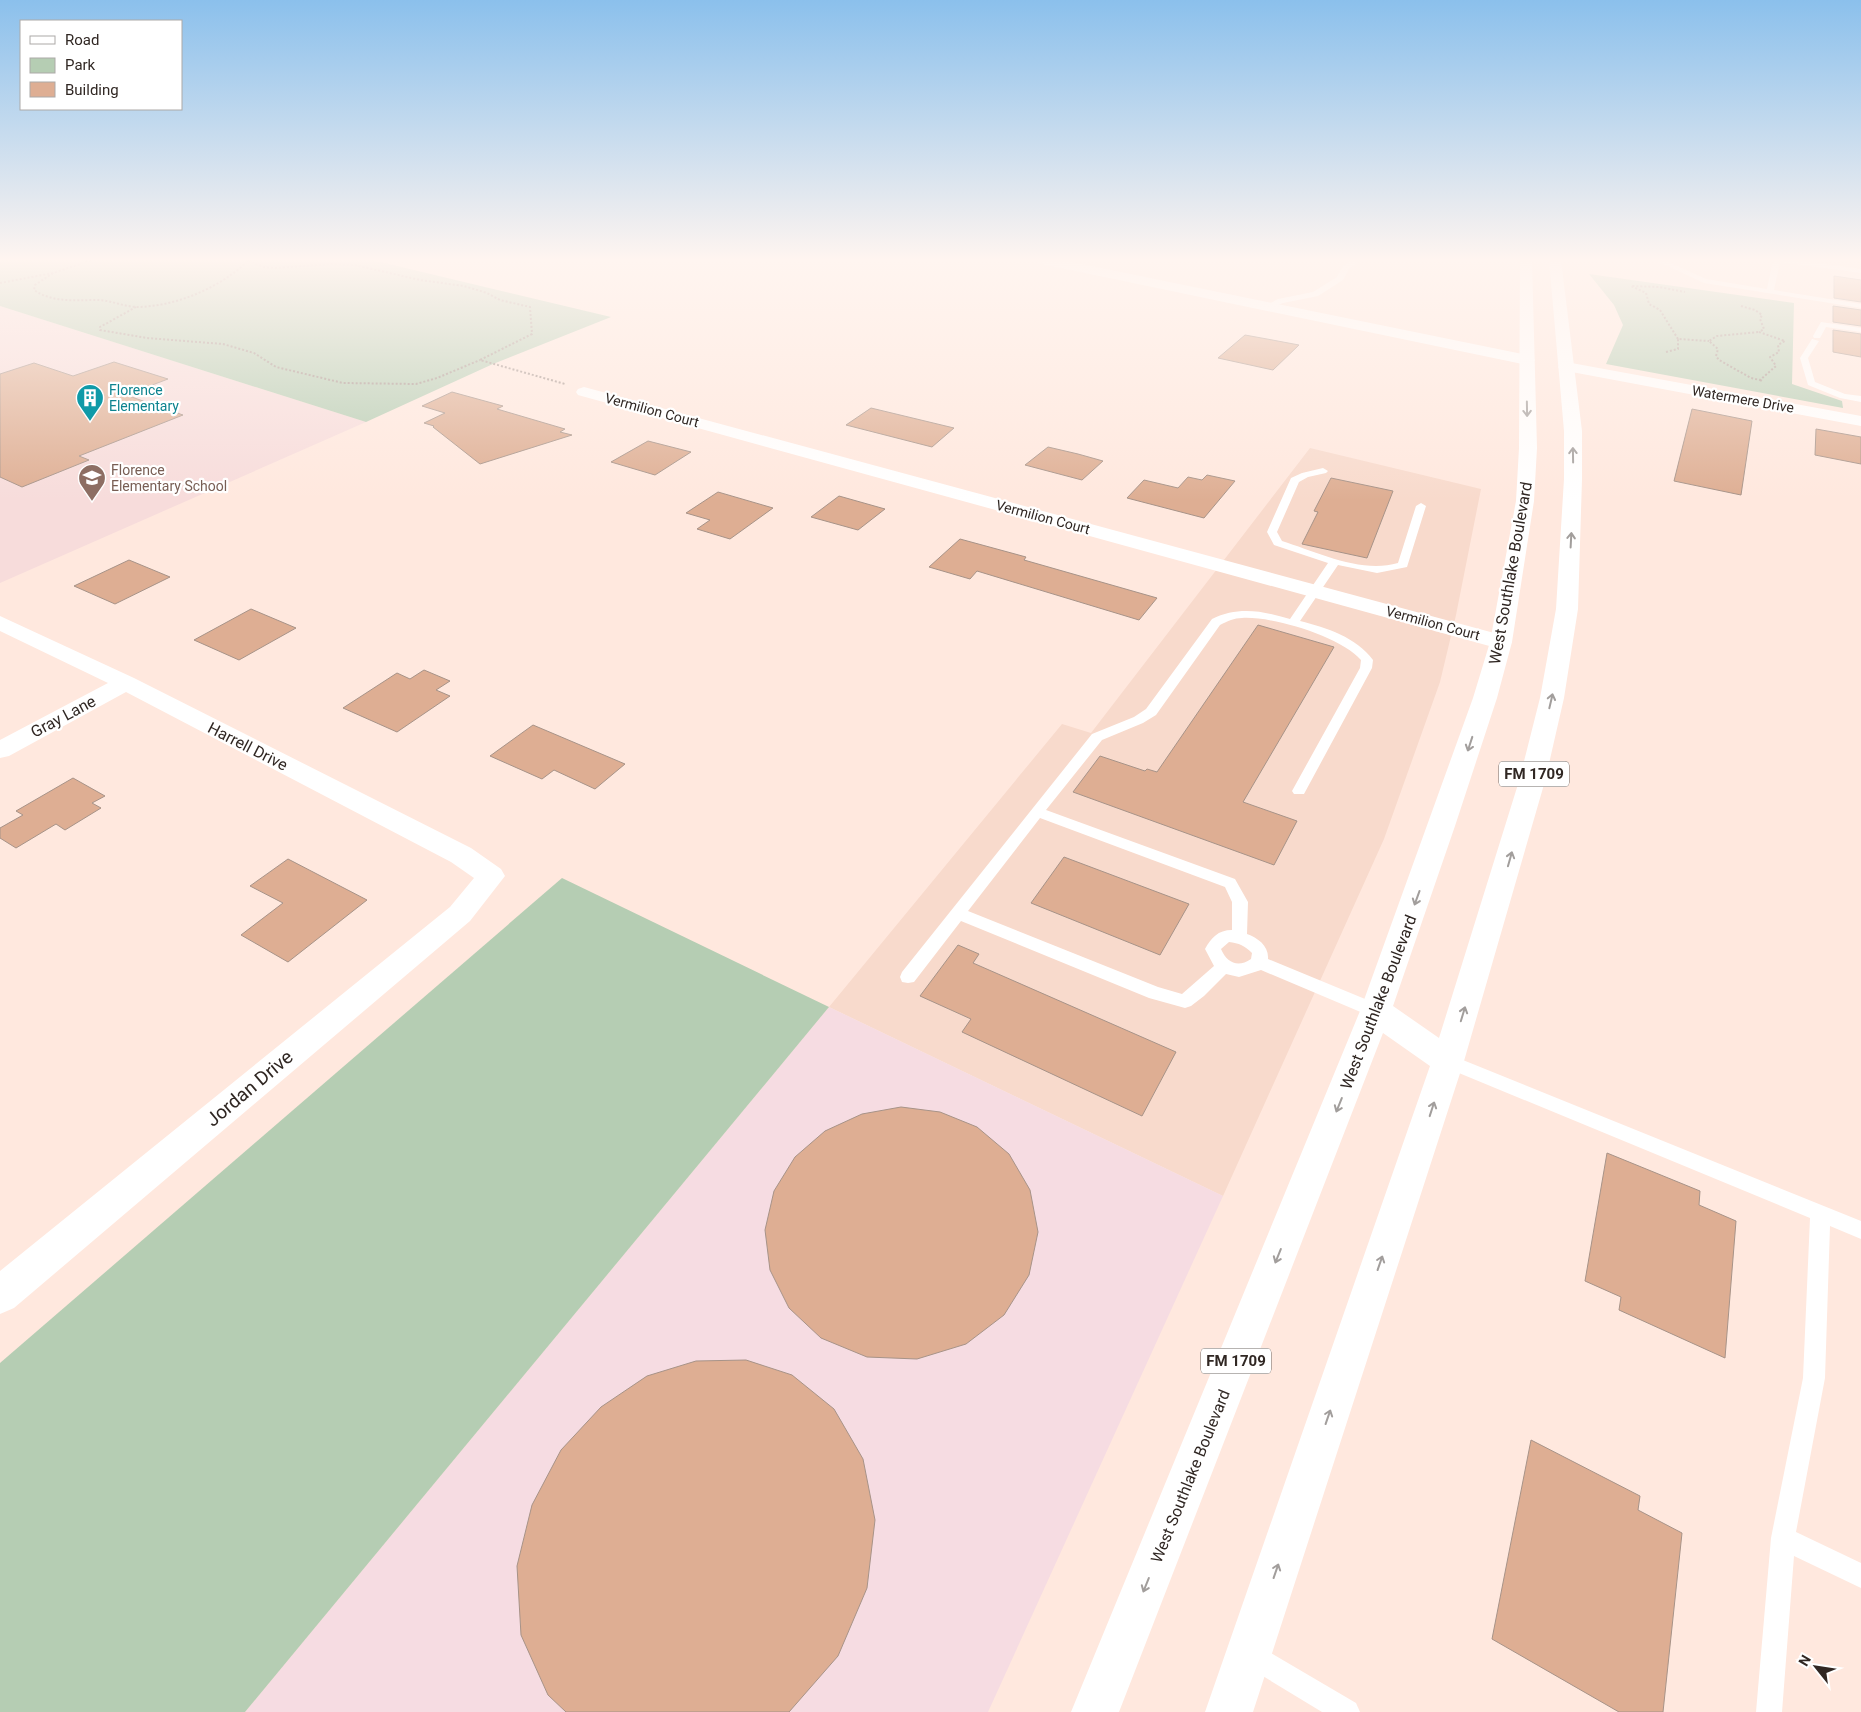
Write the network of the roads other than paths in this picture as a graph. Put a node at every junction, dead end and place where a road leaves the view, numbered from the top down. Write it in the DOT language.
graph roads {
  1 [pos="1429,340"];
  2 [pos="1527,340"];
  3 [pos="1563,340"];
  4 [pos="1815,340"];
  5 [pos="1527,360"];
  6 [pos="1566,367"];
  7 [pos="584,392"];
  8 [pos="1861,399"];
  9 [pos="1861,421"];
  10 [pos="1323,471"];
  11 [pos="1421,506"];
  12 [pos="1335,561"];
  13 [pos="1314,591"];
  14 [pos="1293,622"];
  15 [pos="0,623"];
  16 [pos="1501,642"];
  17 [pos="126,683"];
  18 [pos="0,750"];
  19 [pos="1299,791"];
  20 [pos="1037,812"];
  21 [pos="491,876"];
  22 [pos="957,913"];
  23 [pos="1239,936"];
  24 [pos="1259,962"];
  25 [pos="1224,966"];
  26 [pos="908,977"];
  27 [pos="1376,1011"];
  28 [pos="1448,1060"];
  29 [pos="1820,1213"];
  30 [pos="1861,1230"];
  31 [pos="0,1295"];
  32 [pos="1783,1538"];
  33 [pos="1861,1576"];
  34 [pos="1248,1653"];
  35 [pos="1095,1712"];
  36 [pos="1229,1712"];
  37 [pos="1347,1712"];
  38 [pos="1769,1712"];
  1 -- 5 [label="main road, Watermere Drive"];
  2 -- 5 [label="main road, West Southlake Boulevard / FM 1709"];
  3 -- 6 [label="main road, FM 1709"];
  4 -- 8 [label="lane"];
  5 -- 6 [label="main road, Watermere Drive"];
  5 -- 16 [label="main road, West Southlake Boulevard / FM 1709, one-way"];
  6 -- 9 [label="main road, Watermere Drive"];
  28 -- 6 [label="main road, FM 1709, one-way"];
  7 -- 13 [label="main road, Vermilion Court"];
  10 -- 12 [label="lane"];
  11 -- 12 [label="lane"];
  12 -- 13 [label="lane"];
  13 -- 14 [label="lane"];
  13 -- 16 [label="main road, Vermilion Court"];
  14 -- 19 [label="lane"];
  14 -- 20 [label="lane"];
  15 -- 17 [label="main road, Harrell Drive"];
  16 -- 27 [label="main road, West Southlake Boulevard / FM 1709, one-way"];
  17 -- 18 [label="main road, Gray Lane"];
  17 -- 21 [label="main road, Harrell Drive"];
  20 -- 22 [label="lane"];
  20 -- 23 [label="lane"];
  21 -- 31 [label="main road, Jordan Drive"];
  22 -- 25 [label="lane"];
  22 -- 26 [label="lane"];
  23 -- 24 [label="lane"];
  23 -- 25 [label="lane"];
  24 -- 25 [label="lane"];
  24 -- 27 [label="lane"];
  27 -- 28 [label="main road"];
  27 -- 35 [label="main road, West Southlake Boulevard / FM 1709, one-way"];
  28 -- 29 [label="lane"];
  34 -- 28 [label="main road, FM 1709, one-way"];
  29 -- 30 [label="lane"];
  29 -- 32 [label="lane"];
  32 -- 33 [label="lane"];
  32 -- 38 [label="lane"];
  34 -- 36 [label="main road, FM 1709"];
  34 -- 37 [label="lane"];
}
